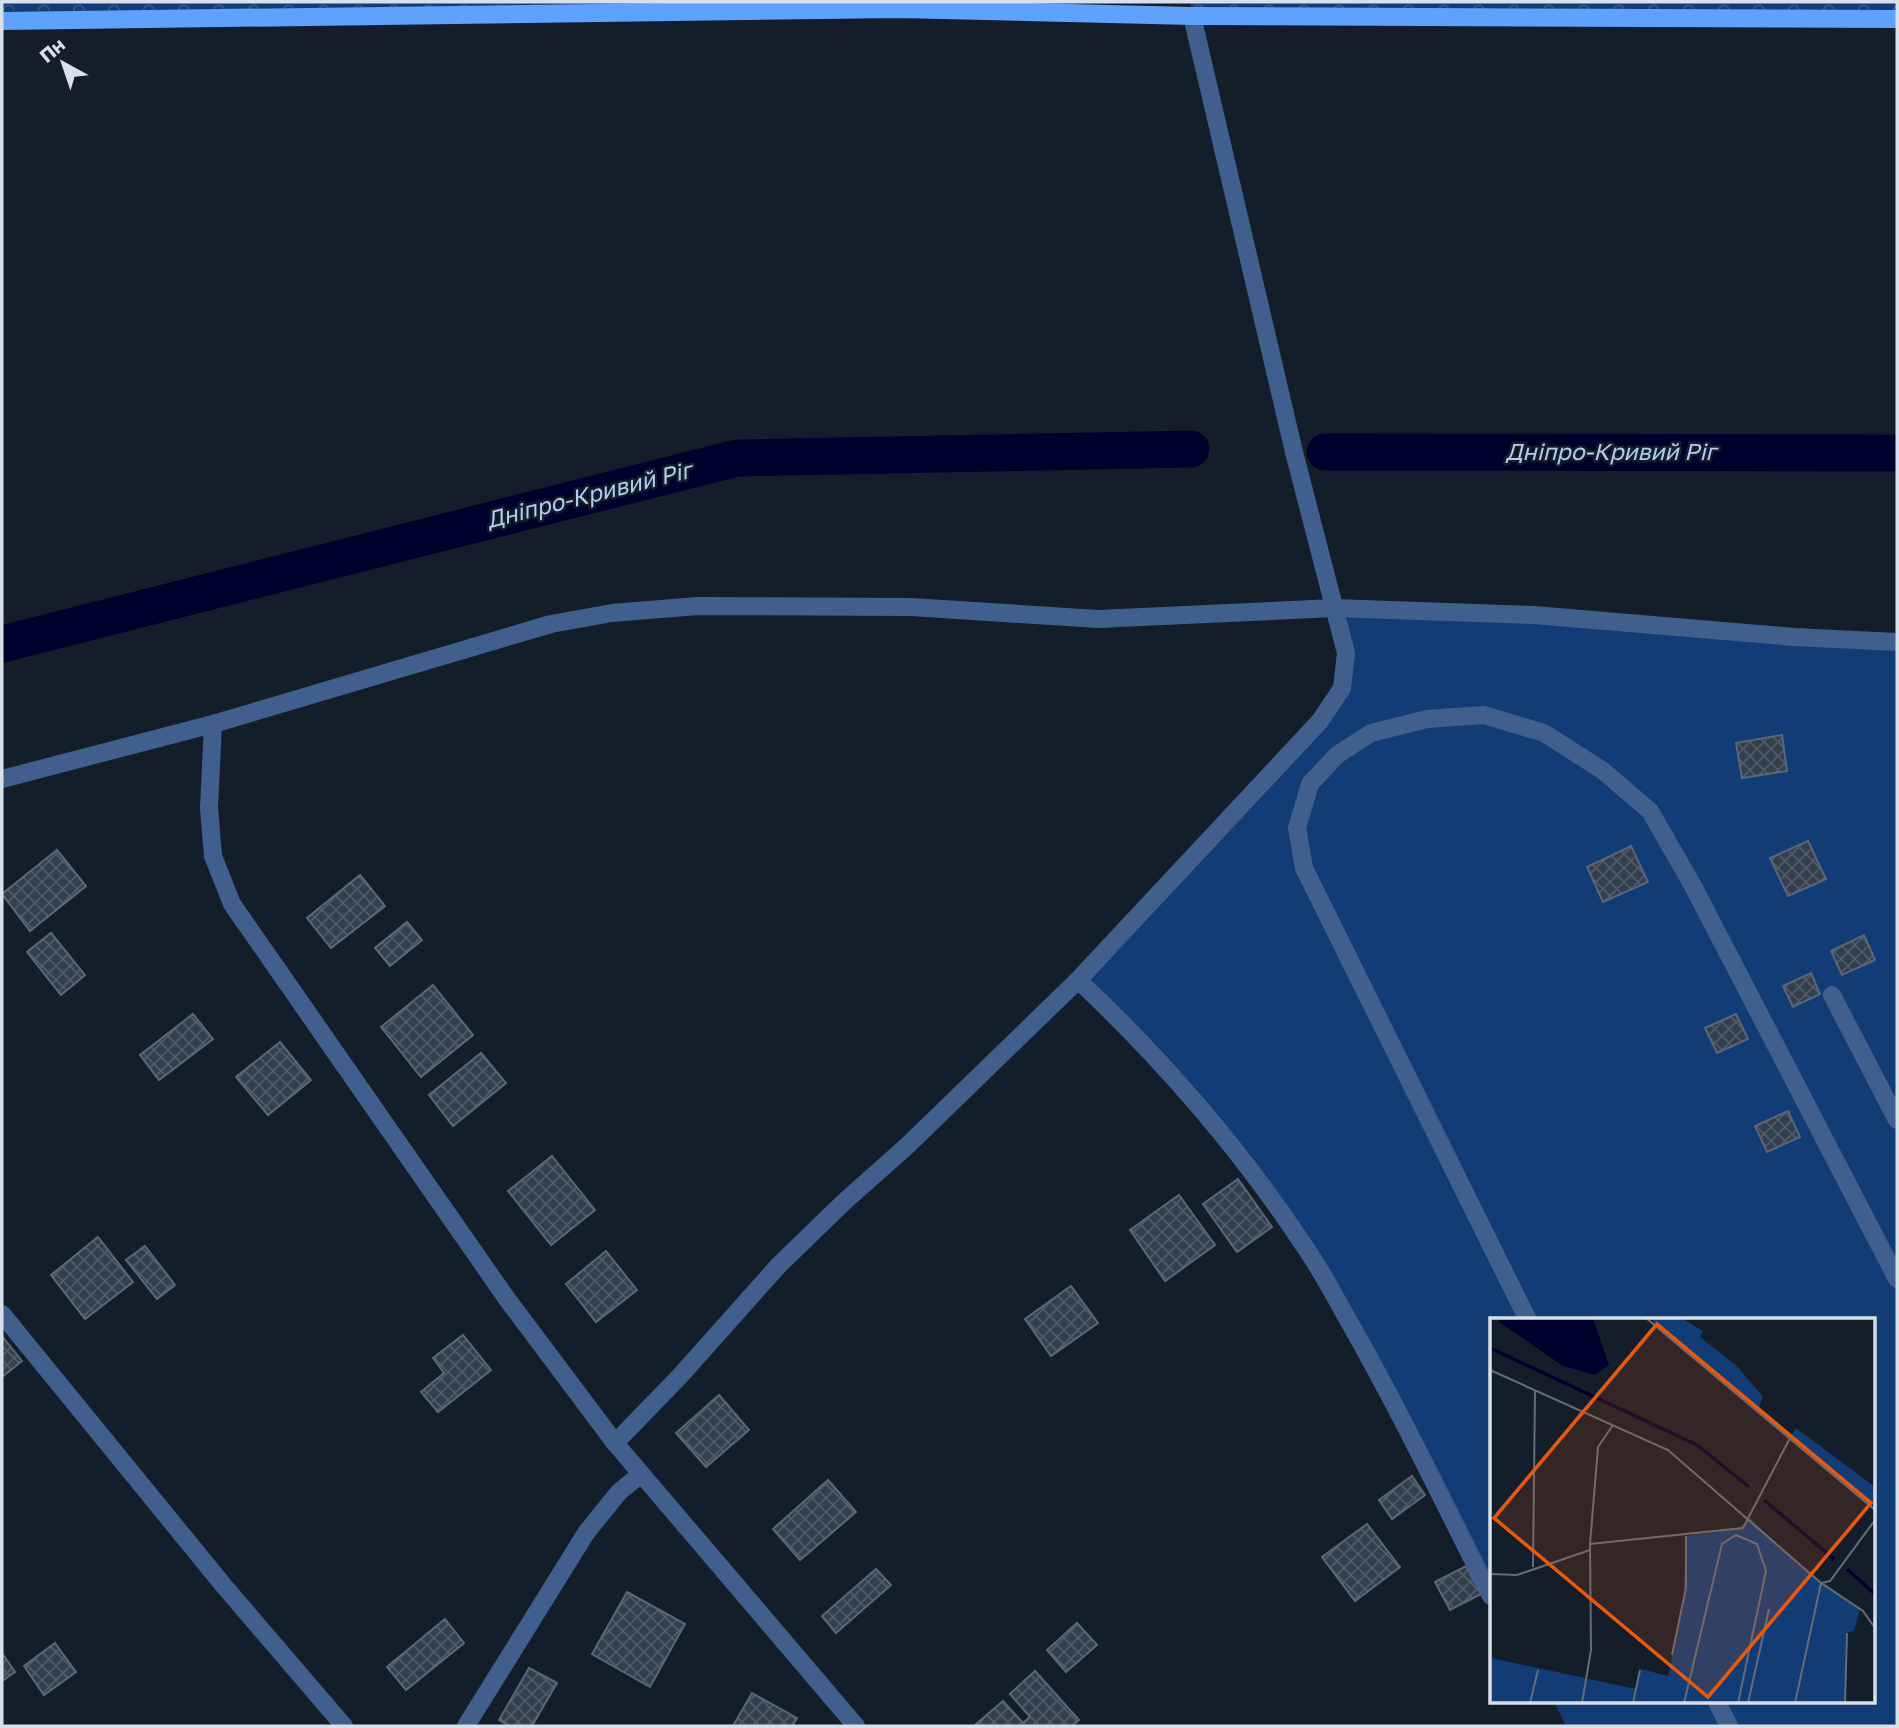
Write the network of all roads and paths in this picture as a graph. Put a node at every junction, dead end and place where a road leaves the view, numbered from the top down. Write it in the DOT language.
graph roads {
  1 [pos="1192,16"];
  2 [pos="1897,19"];
  3 [pos="2,21"];
  4 [pos="1334,608"];
  5 [pos="1897,642"];
  6 [pos="213,724"];
  7 [pos="2,779"];
  8 [pos="1078,980"];
  9 [pos="1832,995"];
  10 [pos="1897,1120"];
  11 [pos="1897,1279"];
  12 [pos="2,1314"];
  13 [pos="1527,1318"];
  14 [pos="615,1443"];
  15 [pos="641,1474"];
  16 [pos="1490,1594"];
  17 [pos="1718,1704"];
  18 [pos="344,1726"];
  19 [pos="466,1726"];
  20 [pos="856,1726"];
  21 [pos="1729,1726"];
  1 -- 2 [label="main road"];
  1 -- 3 [label="main road"];
  1 -- 4 [label="street"];
  4 -- 5 [label="street"];
  4 -- 6 [label="street"];
  4 -- 8 [label="street"];
  6 -- 7 [label="street"];
  6 -- 14 [label="street"];
  8 -- 14 [label="street"];
  8 -- 16 [label="street"];
  9 -- 10 [label="street"];
  11 -- 13 [label="street"];
  12 -- 18 [label="street"];
  14 -- 15 [label="street"];
  15 -- 19 [label="street"];
  15 -- 20 [label="street"];
  17 -- 21 [label="street"];
}
